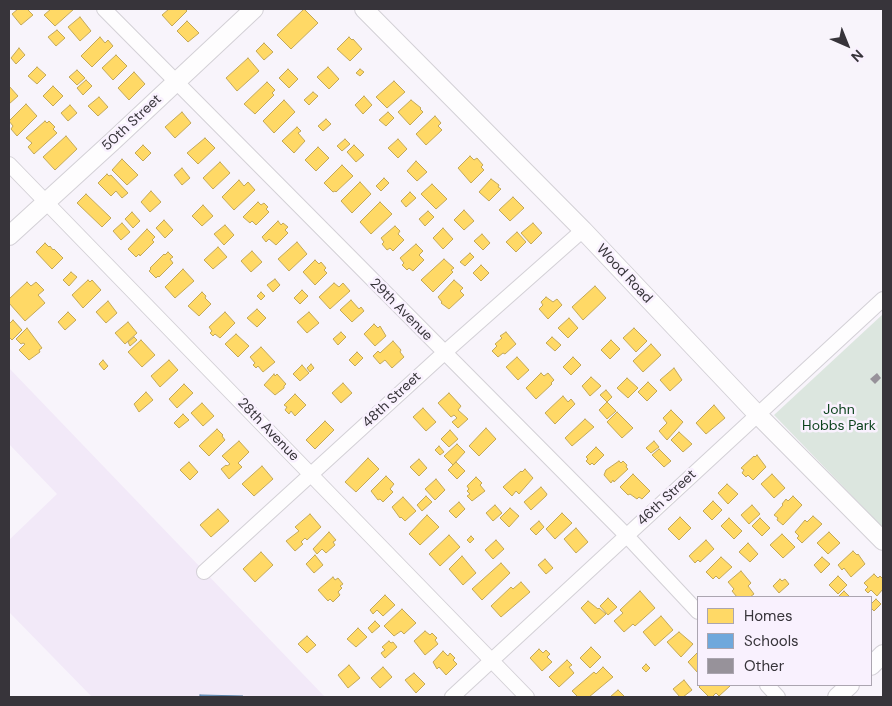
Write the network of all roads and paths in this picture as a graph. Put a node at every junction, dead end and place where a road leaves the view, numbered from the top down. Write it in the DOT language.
graph roads {
  1 [pos="104,9"];
  2 [pos="254,9"];
  3 [pos="364,9"];
  4 [pos="176,82"];
  5 [pos="9,164"];
  6 [pos="47,202"];
  7 [pos="583,230"];
  8 [pos="9,236"];
  9 [pos="883,299"];
  10 [pos="444,353"];
  11 [pos="758,415"];
  12 [pos="311,475"];
  13 [pos="626,535"];
  14 [pos="883,541"];
  15 [pos="204,572"];
  16 [pos="697,611"];
  17 [pos="883,654"];
  18 [pos="490,660"];
  19 [pos="872,665"];
  20 [pos="768,686"];
  21 [pos="849,686"];
  22 [pos="452,697"];
  23 [pos="526,697"];
  24 [pos="778,697"];
  25 [pos="836,697"];
  1 -- 4 [label="street, 29th Avenue"];
  2 -- 4 [label="street, 50th Street"];
  3 -- 7 [label="street, Wood Road"];
  4 -- 6 [label="street, 50th Street"];
  4 -- 10 [label="street, 29th Avenue"];
  5 -- 6 [label="street, 28th Avenue"];
  6 -- 8 [label="street, 50th Street"];
  6 -- 12 [label="street, 28th Avenue"];
  7 -- 10 [label="street, 48th Street"];
  7 -- 11 [label="street, Wood Road"];
  9 -- 11 [label="street, 46th Street"];
  10 -- 12 [label="street, 48th Street"];
  10 -- 13 [label="street, 29th Avenue"];
  11 -- 13 [label="street, 46th Street"];
  11 -- 14 [label="street, Wood Road"];
  12 -- 15 [label="street, 48th Street"];
  12 -- 18 [label="street, 28th Avenue"];
  13 -- 16 [label="street, 29th Avenue"];
  13 -- 18 [label="street, 46th Street"];
  17 -- 19 [label="street"];
  18 -- 22 [label="street, 46th Street"];
  18 -- 23 [label="street, 28th Avenue"];
  20 -- 24 [label="street"];
  21 -- 25 [label="street"];
}
